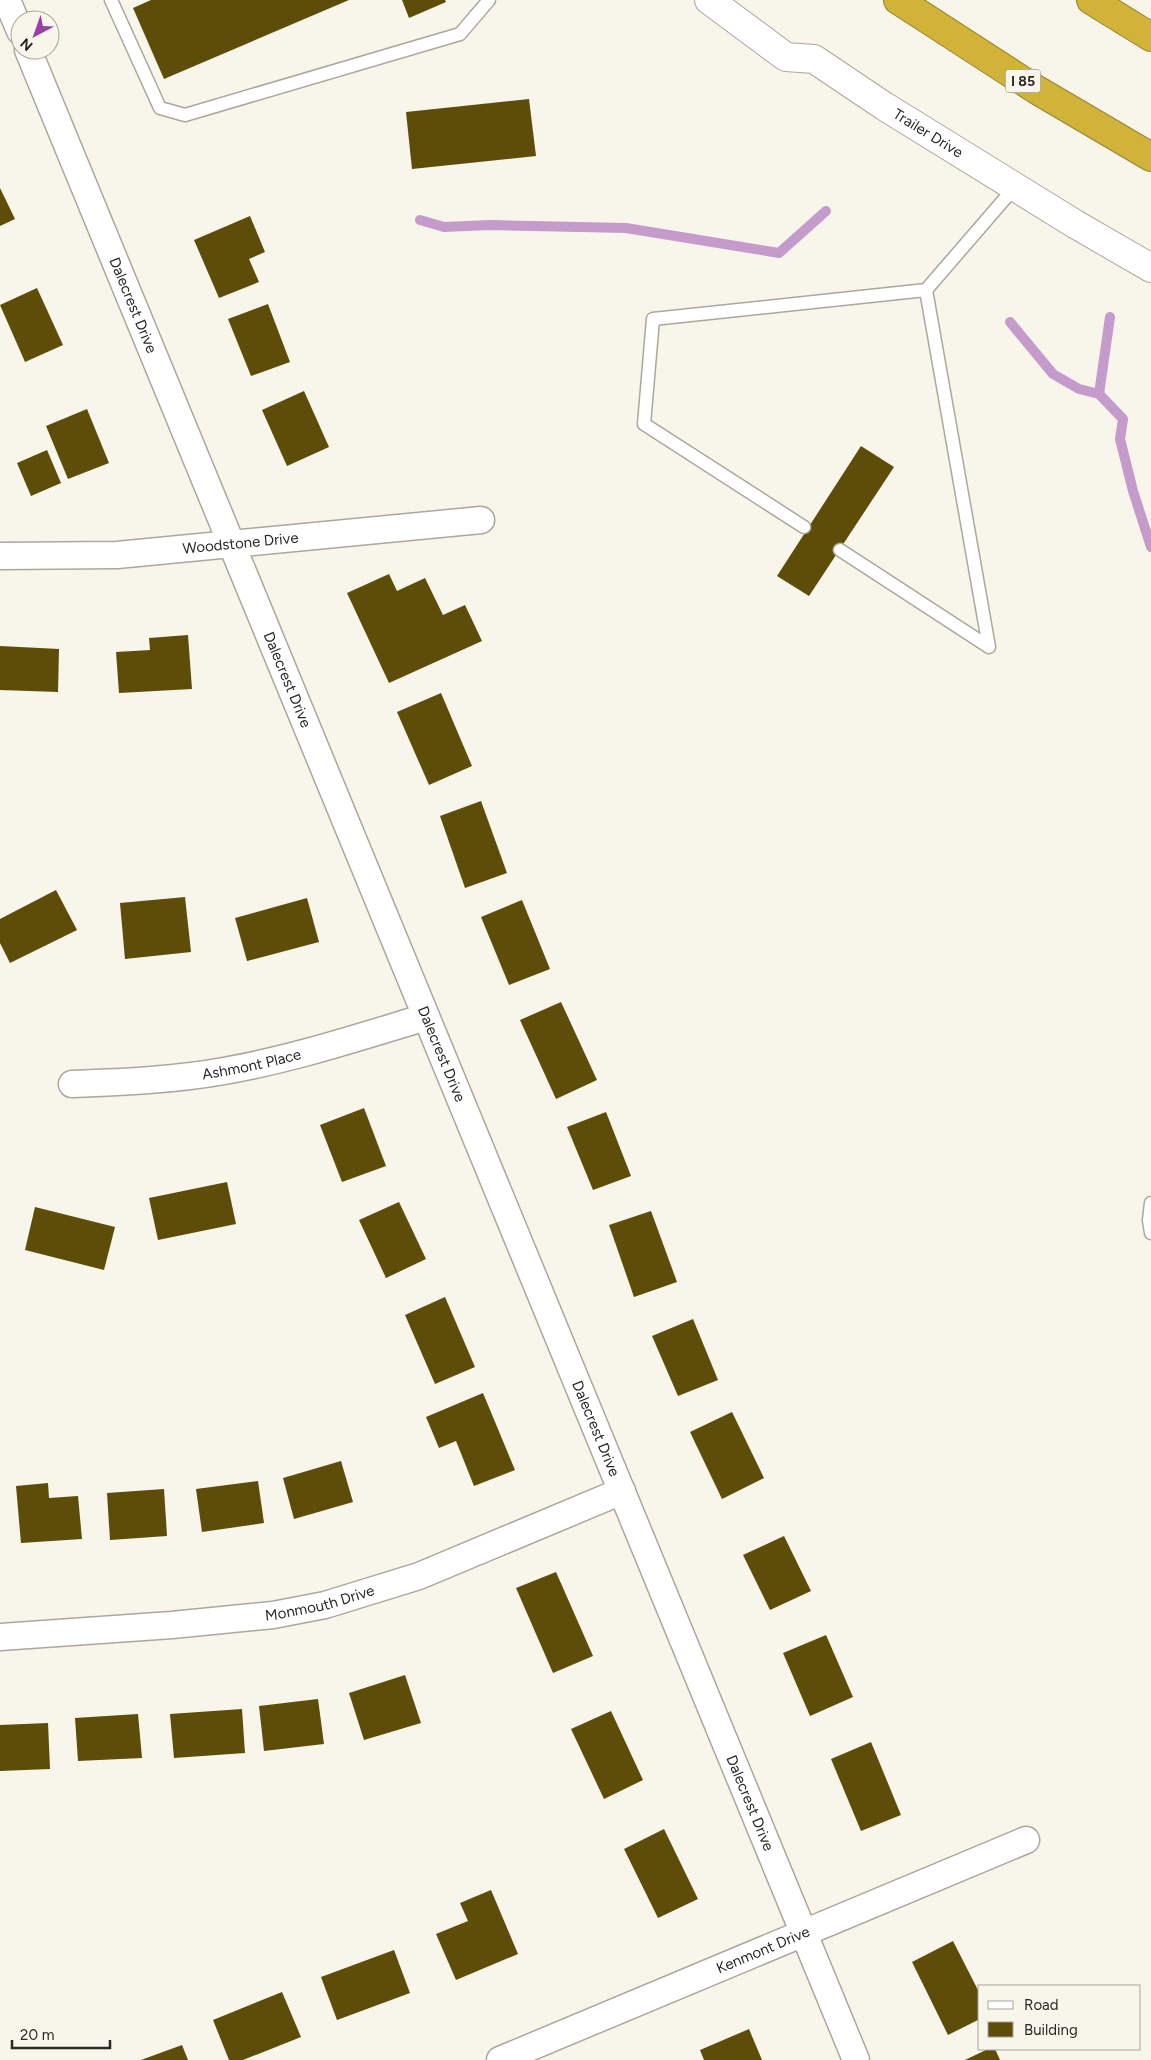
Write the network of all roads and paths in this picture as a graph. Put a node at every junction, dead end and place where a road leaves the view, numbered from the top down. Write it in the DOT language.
graph roads {
  1 [pos="111,0"];
  2 [pos="489,0"];
  3 [pos="709,0"];
  4 [pos="898,0"];
  5 [pos="1091,0"];
  6 [pos="1151,37"];
  7 [pos="32,60"];
  8 [pos="1151,157"];
  9 [pos="1015,187"];
  10 [pos="1151,268"];
  11 [pos="926,290"];
  12 [pos="481,520"];
  13 [pos="804,527"];
  14 [pos="232,544"];
  15 [pos="840,550"];
  16 [pos="0,556"];
  17 [pos="426,1016"];
  18 [pos="72,1084"];
  19 [pos="1151,1203"];
  20 [pos="1151,1233"];
  21 [pos="622,1491"];
  22 [pos="0,1637"];
  23 [pos="1026,1840"];
  24 [pos="804,1934"];
  25 [pos="500,2060"];
  26 [pos="856,2060"];
  1 -- 2 [label="lane"];
  3 -- 9 [label="street, Trailer Drive"];
  4 -- 8 [label="highway, I 85"];
  5 -- 6 [label="highway"];
  7 -- 14 [label="street, Dalecrest Drive"];
  9 -- 10 [label="street, Trailer Drive"];
  9 -- 11 [label="lane"];
  11 -- 13 [label="lane"];
  11 -- 15 [label="lane"];
  12 -- 14 [label="street, Woodstone Drive"];
  14 -- 16 [label="street, Woodstone Drive"];
  14 -- 17 [label="street, Dalecrest Drive"];
  17 -- 18 [label="street, Ashmont Place"];
  17 -- 21 [label="street, Dalecrest Drive"];
  19 -- 20 [label="lane"];
  21 -- 22 [label="street, Monmouth Drive"];
  21 -- 24 [label="street, Dalecrest Drive"];
  23 -- 24 [label="street, Kenmont Drive"];
  24 -- 25 [label="street, Kenmont Drive"];
  24 -- 26 [label="street, Dalecrest Drive"];
}
